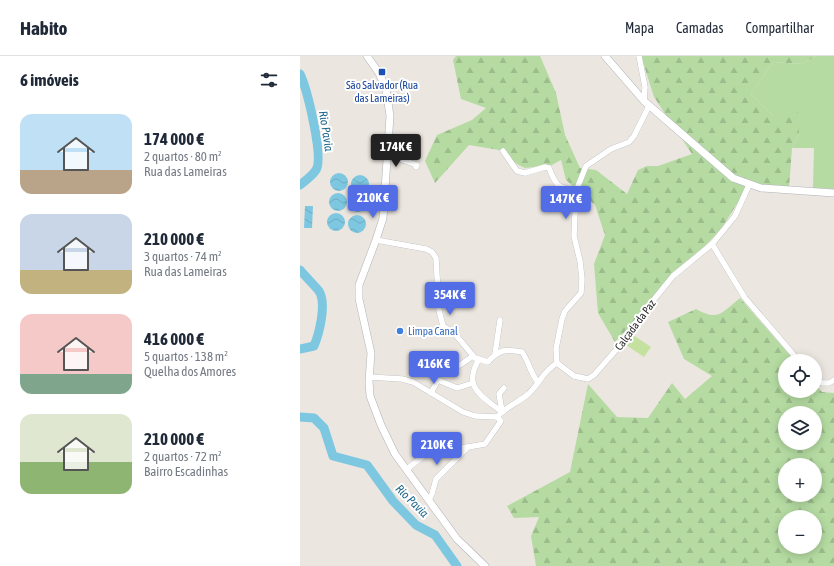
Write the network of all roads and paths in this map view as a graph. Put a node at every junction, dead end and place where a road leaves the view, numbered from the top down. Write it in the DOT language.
graph roads {
  1 [pos="367,56"];
  2 [pos="605,56"];
  3 [pos="639,56"];
  4 [pos="646,104"];
  5 [pos="503,151"];
  6 [pos="388,155"];
  7 [pos="416,167"];
  8 [pos="749,185"];
  9 [pos="576,191"];
  10 [pos="834,193"];
  11 [pos="376,240"];
  12 [pos="712,244"];
  13 [pos="500,320"];
  14 [pos="495,354"];
  15 [pos="793,354"];
  16 [pos="476,358"];
  17 [pos="557,362"];
  18 [pos="460,365"];
  19 [pos="369,377"];
  20 [pos="834,380"];
  21 [pos="537,382"];
  22 [pos="473,383"];
  23 [pos="822,383"];
  24 [pos="504,388"];
  25 [pos="430,393"];
  26 [pos="502,412"];
  27 [pos="497,417"];
  28 [pos="468,447"];
  29 [pos="407,469"];
  30 [pos="429,500"];
  31 [pos="486,566"];
  1 -- 6 [label="street"];
  2 -- 4 [label="street"];
  3 -- 4 [label="street"];
  4 -- 8 [label="street"];
  4 -- 9 [label="street"];
  5 -- 9 [label="street"];
  6 -- 7 [label="street"];
  6 -- 11 [label="street"];
  8 -- 10 [label="street"];
  8 -- 12 [label="street, Calçada da Paz"];
  9 -- 17 [label="street"];
  11 -- 16 [label="street"];
  11 -- 19 [label="street"];
  12 -- 15 [label="street"];
  12 -- 17 [label="street, Calçada da Paz"];
  13 -- 14 [label="street"];
  14 -- 16 [label="street"];
  14 -- 21 [label="street"];
  16 -- 18 [label="street"];
  16 -- 22 [label="street"];
  17 -- 21 [label="street"];
  19 -- 25 [label="street"];
  19 -- 29 [label="street"];
  20 -- 23 [label="street"];
  21 -- 26 [label="street"];
  22 -- 25 [label="street"];
  22 -- 26 [label="street"];
  24 -- 26 [label="street"];
  25 -- 27 [label="street"];
  26 -- 27 [label="street"];
  27 -- 28 [label="street"];
  28 -- 29 [label="street"];
  28 -- 30 [label="street"];
  29 -- 30 [label="street"];
  30 -- 31 [label="street"];
}
